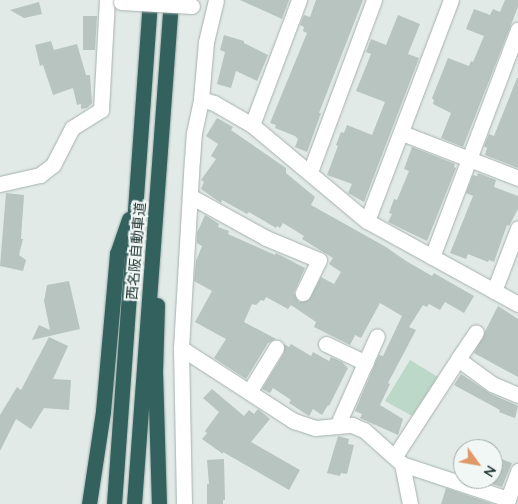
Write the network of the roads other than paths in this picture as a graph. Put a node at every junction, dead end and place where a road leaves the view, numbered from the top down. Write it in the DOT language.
graph roads {
  1 [pos="150,0"];
  2 [pos="171,0"];
  3 [pos="299,0"];
  4 [pos="374,0"];
  5 [pos="451,0"];
  6 [pos="112,2"];
  7 [pos="215,5"];
  8 [pos="518,30"];
  9 [pos="201,99"];
  10 [pos="252,125"];
  11 [pos="402,133"];
  12 [pos="469,159"];
  13 [pos="310,172"];
  14 [pos="518,178"];
  15 [pos="0,184"];
  16 [pos="190,196"];
  17 [pos="136,201"];
  18 [pos="156,201"];
  19 [pos="367,221"];
  20 [pos="518,228"];
  21 [pos="432,257"];
  22 [pos="494,291"];
  23 [pos="303,293"];
  24 [pos="518,304"];
  25 [pos="476,332"];
  26 [pos="377,336"];
  27 [pos="326,344"];
  28 [pos="181,348"];
  29 [pos="276,348"];
  30 [pos="458,359"];
  31 [pos="366,363"];
  32 [pos="249,392"];
  33 [pos="518,395"];
  34 [pos="337,426"];
  35 [pos="399,460"];
  36 [pos="518,471"];
  37 [pos="89,504"];
  38 [pos="114,504"];
  39 [pos="134,504"];
  40 [pos="159,504"];
  41 [pos="184,504"];
  42 [pos="410,504"];
  1 -- 17 [label="highway, 西名阪自動車道"];
  2 -- 18 [label="highway, 西名阪自動車道"];
  3 -- 10 [label="street"];
  4 -- 13 [label="street"];
  5 -- 11 [label="street"];
  6 -- 7 [label="street, bridge"];
  6 -- 15 [label="street"];
  7 -- 9 [label="street"];
  8 -- 12 [label="street"];
  9 -- 10 [label="street"];
  9 -- 16 [label="street"];
  10 -- 13 [label="street"];
  11 -- 12 [label="street"];
  11 -- 19 [label="street"];
  12 -- 14 [label="street"];
  12 -- 21 [label="street"];
  13 -- 19 [label="street"];
  16 -- 23 [label="street"];
  16 -- 28 [label="street"];
  17 -- 37 [label="highway"];
  17 -- 38 [label="highway, 西名阪自動車道"];
  18 -- 39 [label="highway, 西名阪自動車道"];
  18 -- 40 [label="highway"];
  19 -- 21 [label="street"];
  20 -- 22 [label="street"];
  21 -- 22 [label="street"];
  22 -- 24 [label="street"];
  25 -- 30 [label="street"];
  26 -- 31 [label="street"];
  27 -- 31 [label="street"];
  28 -- 32 [label="street"];
  28 -- 41 [label="street"];
  29 -- 32 [label="street"];
  30 -- 33 [label="street"];
  30 -- 35 [label="street"];
  31 -- 34 [label="street"];
  32 -- 34 [label="street"];
  34 -- 35 [label="street"];
  35 -- 36 [label="street"];
  35 -- 42 [label="street"];
}
